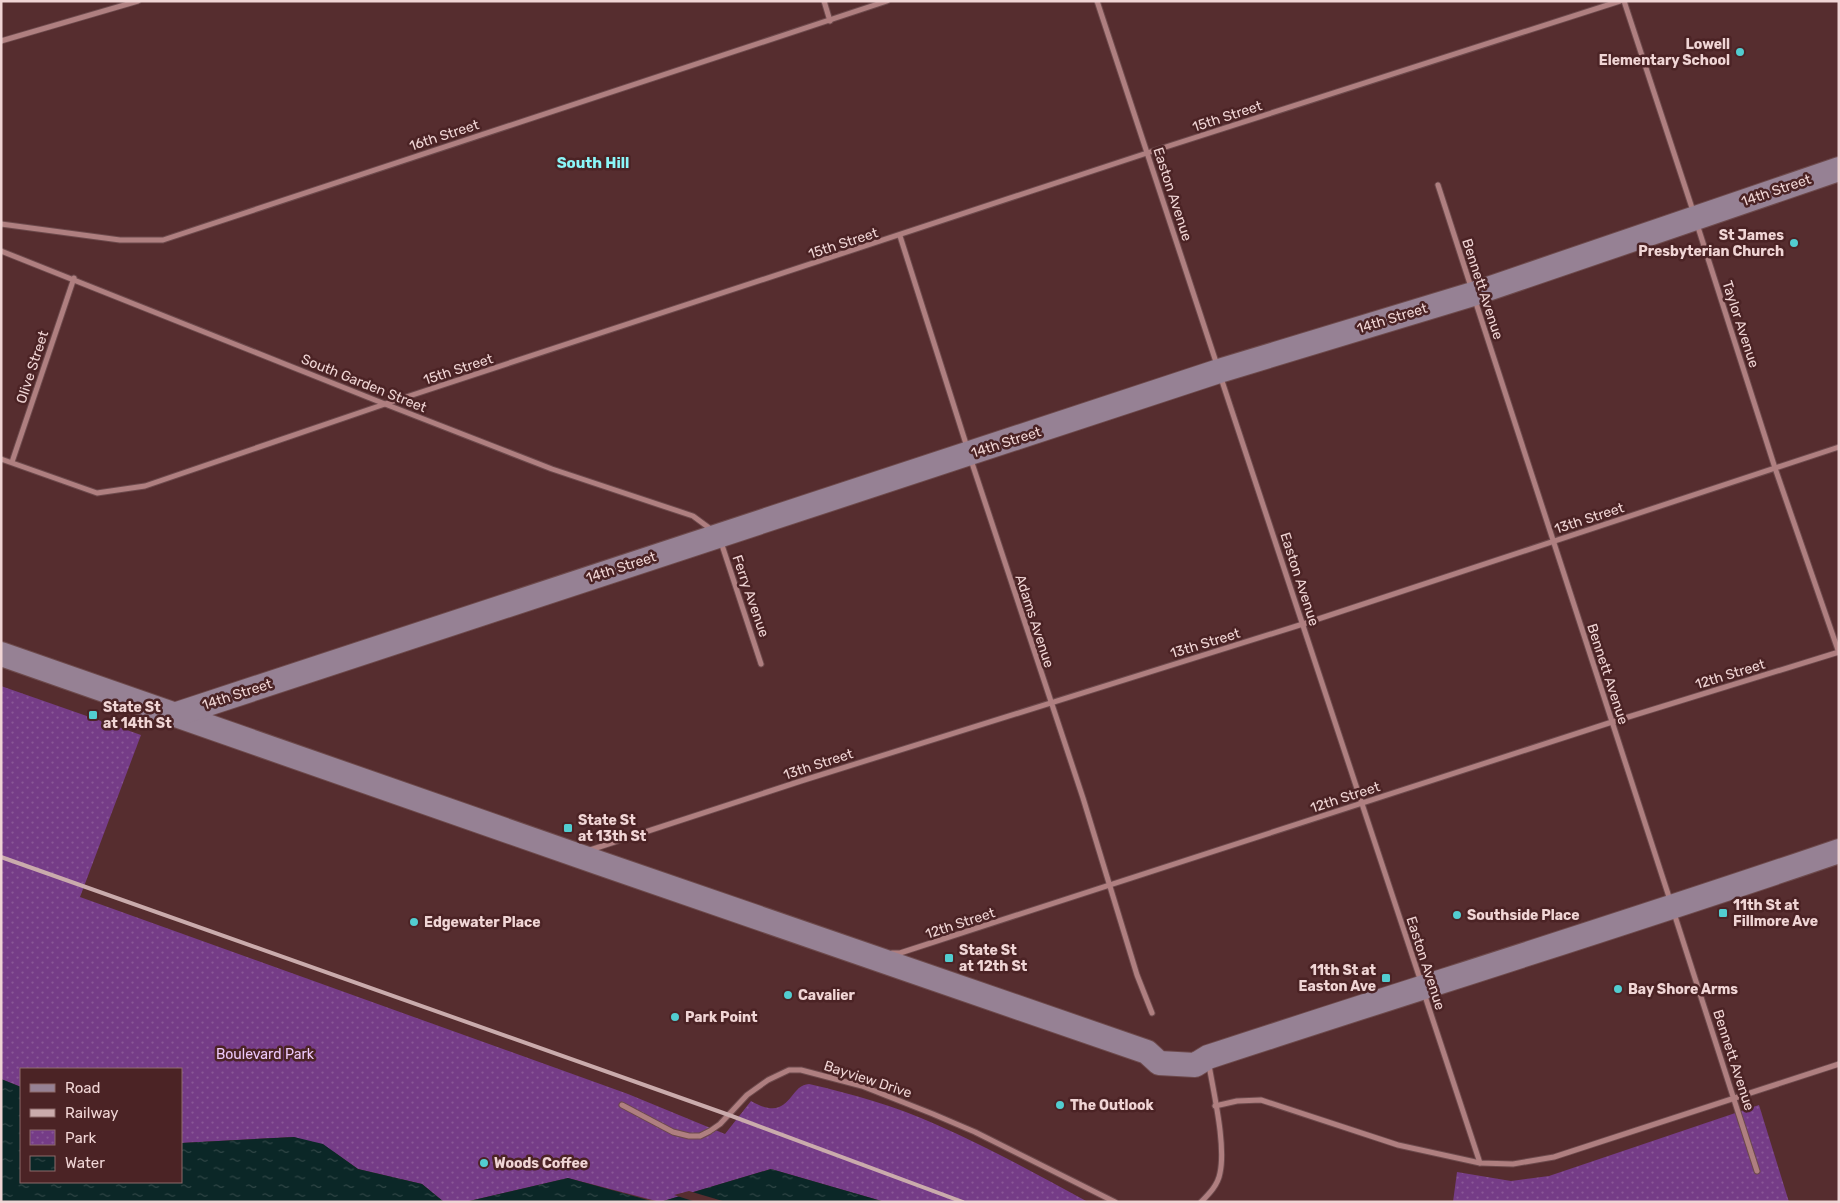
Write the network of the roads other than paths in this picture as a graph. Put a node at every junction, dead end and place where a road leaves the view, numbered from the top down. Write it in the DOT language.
graph roads {
  1 [pos="138,1"];
  2 [pos="824,1"];
  3 [pos="887,1"];
  4 [pos="1097,1"];
  5 [pos="1622,1"];
  6 [pos="830,20"];
  7 [pos="1,41"];
  8 [pos="1147,153"];
  9 [pos="1839,169"];
  10 [pos="1438,185"];
  11 [pos="1695,218"];
  12 [pos="1,224"];
  13 [pos="900,236"];
  14 [pos="1,251"];
  15 [pos="74,278"];
  16 [pos="1473,294"];
  17 [pos="1219,371"];
  18 [pos="385,404"];
  19 [pos="1839,447"];
  20 [pos="969,454"];
  21 [pos="1,459"];
  22 [pos="12,462"];
  23 [pos="1775,468"];
  24 [pos="718,535"];
  25 [pos="1554,542"];
  26 [pos="1303,624"];
  27 [pos="1839,652"];
  28 [pos="1,654"];
  29 [pos="761,664"];
  30 [pos="1050,703"];
  31 [pos="174,715"];
  32 [pos="1612,722"];
  33 [pos="1362,804"];
  34 [pos="1839,851"];
  35 [pos="575,855"];
  36 [pos="1110,886"];
  37 [pos="1672,908"];
  38 [pos="883,952"];
  39 [pos="1422,987"];
  40 [pos="1152,1013"];
  41 [pos="1208,1057"];
  42 [pos="1839,1064"];
  43 [pos="1734,1098"];
  44 [pos="622,1105"];
  45 [pos="1215,1106"];
  46 [pos="1480,1163"];
  47 [pos="1757,1171"];
  48 [pos="1115,1202"];
  49 [pos="1201,1202"];
  1 -- 7 [label="street"];
  2 -- 6 [label="street"];
  3 -- 6 [label="street, 16th Street"];
  4 -- 8 [label="street, Easton Avenue"];
  5 -- 8 [label="street, 15th Street"];
  5 -- 11 [label="street, Taylor Avenue"];
  6 -- 12 [label="street, 16th Street"];
  8 -- 13 [label="street, 15th Street"];
  8 -- 17 [label="street, Easton Avenue"];
  9 -- 11 [label="main road, 14th Street"];
  10 -- 16 [label="street, Bennett Avenue"];
  11 -- 16 [label="main road, 14th Street"];
  11 -- 23 [label="street, Taylor Avenue"];
  13 -- 18 [label="street, 15th Street"];
  13 -- 20 [label="street, Adams Avenue"];
  14 -- 15 [label="street, South Garden Street"];
  15 -- 18 [label="street, South Garden Street"];
  15 -- 22 [label="street, Olive Street"];
  16 -- 17 [label="main road, 14th Street"];
  16 -- 25 [label="street, Bennett Avenue"];
  17 -- 20 [label="main road, 14th Street"];
  17 -- 26 [label="street, Easton Avenue"];
  18 -- 22 [label="street, 15th Street"];
  18 -- 24 [label="street, South Garden Street"];
  19 -- 23 [label="street, 13th Street"];
  20 -- 24 [label="main road, 14th Street"];
  20 -- 30 [label="street, Adams Avenue"];
  21 -- 22 [label="street, 15th Street"];
  23 -- 25 [label="street, 13th Street"];
  23 -- 27 [label="street, Taylor Avenue"];
  24 -- 29 [label="street, Ferry Avenue"];
  24 -- 31 [label="main road, 14th Street"];
  25 -- 26 [label="street, 13th Street"];
  25 -- 32 [label="street, Bennett Avenue"];
  26 -- 30 [label="street, 13th Street"];
  26 -- 33 [label="street, Easton Avenue"];
  27 -- 32 [label="street, 12th Street"];
  28 -- 31 [label="main road"];
  30 -- 35 [label="street, 13th Street"];
  30 -- 36 [label="street, Adams Avenue"];
  31 -- 35 [label="main road"];
  32 -- 33 [label="street, 12th Street"];
  32 -- 37 [label="street, Bennett Avenue"];
  33 -- 36 [label="street, 12th Street"];
  33 -- 39 [label="street, Easton Avenue"];
  34 -- 37 [label="main road"];
  35 -- 41 [label="main road"];
  36 -- 38 [label="street, 12th Street"];
  36 -- 40 [label="street, Adams Avenue"];
  37 -- 39 [label="main road"];
  37 -- 43 [label="street, Bennett Avenue"];
  39 -- 41 [label="main road"];
  39 -- 46 [label="street, Easton Avenue"];
  41 -- 45 [label="street"];
  42 -- 43 [label="street"];
  43 -- 46 [label="street"];
  43 -- 47 [label="street, Bennett Avenue"];
  44 -- 48 [label="street, Bayview Drive"];
  45 -- 46 [label="street"];
  45 -- 49 [label="street"];
}
